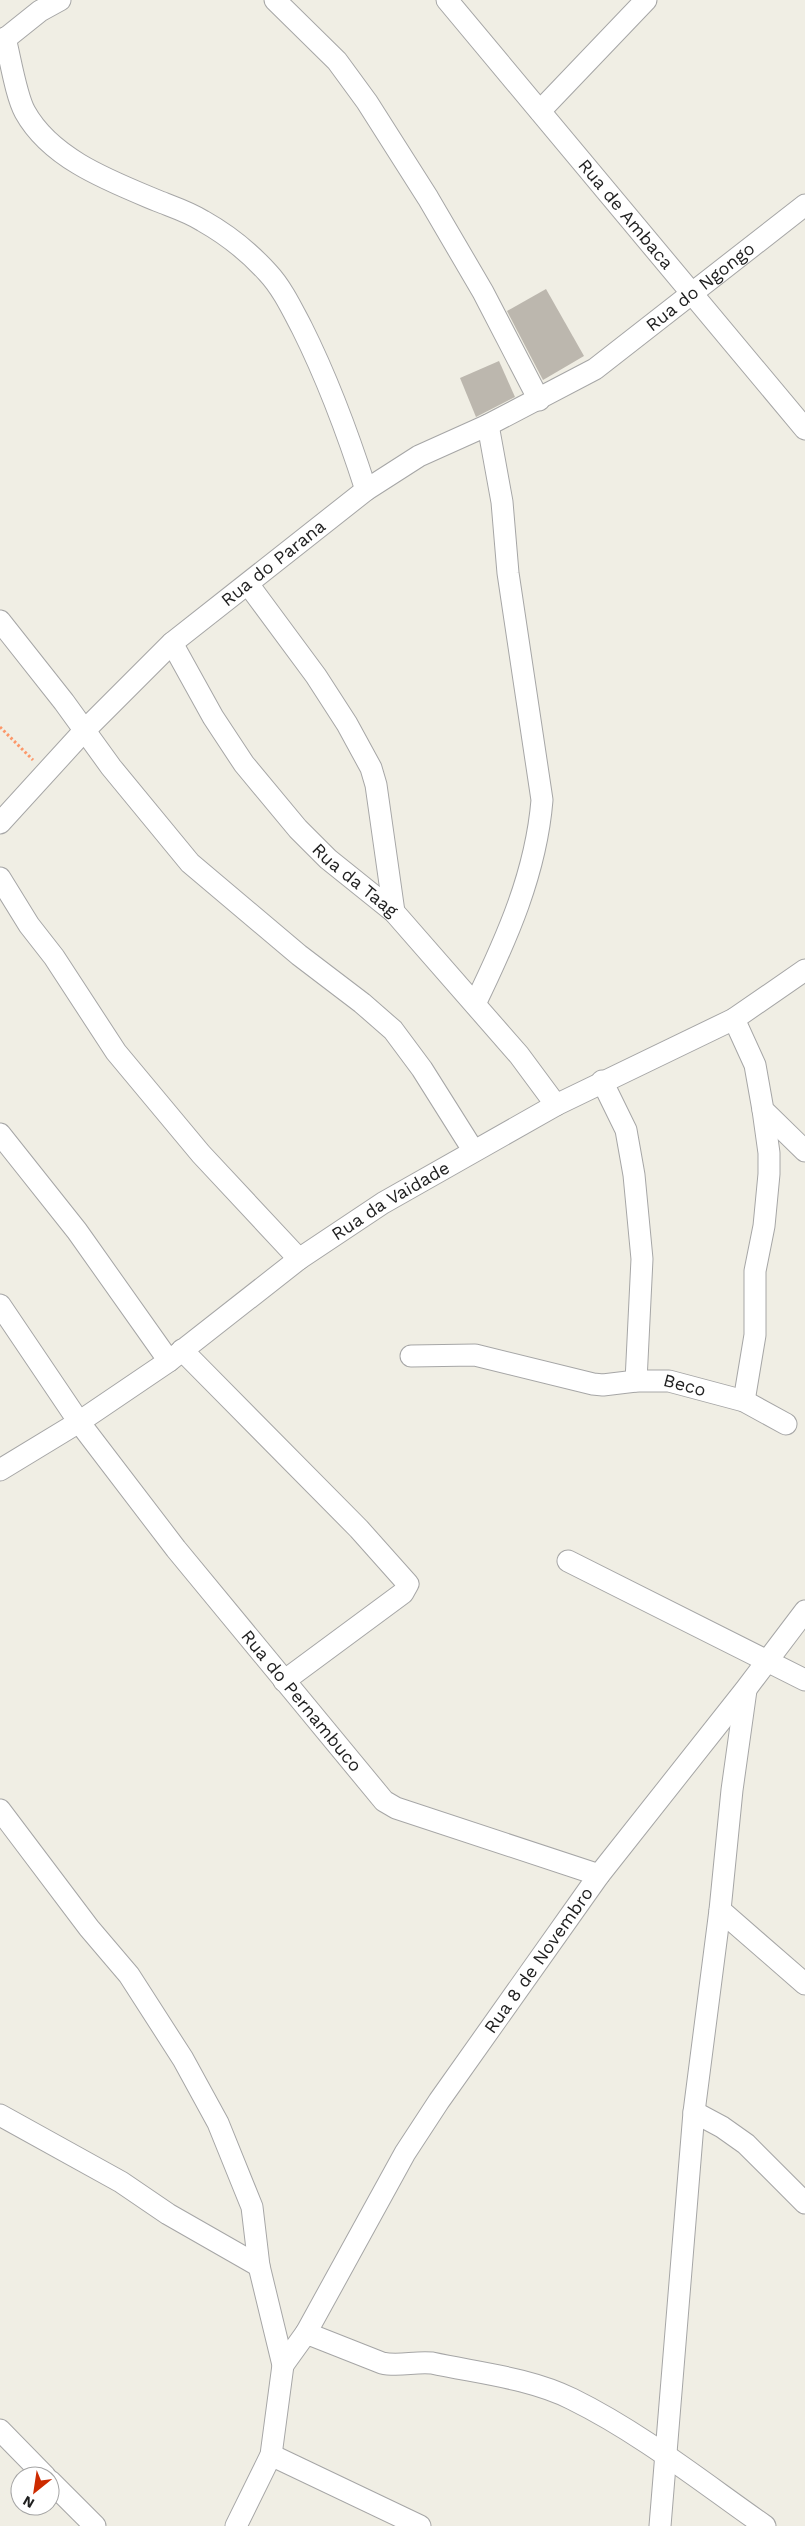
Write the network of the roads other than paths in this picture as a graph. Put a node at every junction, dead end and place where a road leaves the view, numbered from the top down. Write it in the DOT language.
graph roads {
  1 [pos="60,0"];
  2 [pos="275,0"];
  3 [pos="447,0"];
  4 [pos="646,0"];
  5 [pos="3,41"];
  6 [pos="540,111"];
  7 [pos="805,205"];
  8 [pos="692,293"];
  9 [pos="595,369"];
  10 [pos="539,400"];
  11 [pos="488,425"];
  12 [pos="805,429"];
  13 [pos="366,490"];
  14 [pos="248,584"];
  15 [pos="0,621"];
  16 [pos="172,643"];
  17 [pos="83,732"];
  18 [pos="0,823"];
  19 [pos="0,878"];
  20 [pos="394,912"];
  21 [pos="805,970"];
  22 [pos="475,1004"];
  23 [pos="734,1019"];
  24 [pos="602,1081"];
  25 [pos="556,1105"];
  26 [pos="763,1110"];
  27 [pos="0,1134"];
  28 [pos="473,1150"];
  29 [pos="805,1151"];
  30 [pos="299,1259"];
  31 [pos="0,1305"];
  32 [pos="176,1355"];
  33 [pos="411,1356"];
  34 [pos="636,1381"];
  35 [pos="744,1402"];
  36 [pos="79,1422"];
  37 [pos="786,1424"];
  38 [pos="0,1470"];
  39 [pos="568,1561"];
  40 [pos="805,1610"];
  41 [pos="768,1661"];
  42 [pos="805,1680"];
  43 [pos="284,1681"];
  44 [pos="746,1689"];
  45 [pos="0,1810"];
  46 [pos="598,1875"];
  47 [pos="720,1910"];
  48 [pos="805,1984"];
  49 [pos="694,2112"];
  50 [pos="0,2115"];
  51 [pos="805,2203"];
  52 [pos="259,2266"];
  53 [pos="306,2333"];
  54 [pos="283,2365"];
  55 [pos="0,2430"];
  56 [pos="271,2455"];
  57 [pos="664,2456"];
  58 [pos="35,2466"];
  59 [pos="60,2491"];
  60 [pos="95,2526"];
  61 [pos="236,2526"];
  62 [pos="420,2526"];
  63 [pos="660,2526"];
  64 [pos="765,2526"];
  1 -- 5 [label="street"];
  2 -- 10 [label="street"];
  3 -- 6 [label="street, Rua de Ambaca"];
  4 -- 6 [label="street"];
  5 -- 13 [label="street"];
  6 -- 8 [label="street, Rua de Ambaca"];
  7 -- 8 [label="street, Rua do Ngongo"];
  8 -- 9 [label="street, Rua do Ngongo"];
  8 -- 12 [label="street, Rua de Ambaca"];
  9 -- 10 [label="street, Rua do Parana"];
  10 -- 11 [label="street, Rua do Parana"];
  11 -- 13 [label="street, Rua do Parana"];
  11 -- 22 [label="street"];
  13 -- 14 [label="street, Rua do Parana"];
  14 -- 16 [label="street, Rua do Parana"];
  14 -- 20 [label="street"];
  15 -- 17 [label="street"];
  16 -- 17 [label="street, Rua do Parana"];
  16 -- 20 [label="street, Rua da Taag"];
  17 -- 18 [label="street, Rua do Parana"];
  17 -- 28 [label="street"];
  19 -- 30 [label="street"];
  20 -- 22 [label="street, Rua da Taag"];
  21 -- 23 [label="street, Rua da Vaidade"];
  22 -- 25 [label="street, Rua da Taag"];
  23 -- 24 [label="street, Rua da Vaidade"];
  23 -- 26 [label="street"];
  24 -- 25 [label="street, Rua da Vaidade"];
  24 -- 34 [label="street"];
  25 -- 28 [label="street, Rua da Vaidade"];
  26 -- 29 [label="street"];
  26 -- 35 [label="street"];
  27 -- 32 [label="street"];
  28 -- 30 [label="street, Rua da Vaidade"];
  30 -- 32 [label="street, Rua da Vaidade"];
  31 -- 36 [label="street, Rua do Pernambuco"];
  32 -- 36 [label="street, Rua da Vaidade"];
  32 -- 43 [label="street"];
  33 -- 34 [label="street, Beco"];
  34 -- 35 [label="street, Beco"];
  35 -- 37 [label="street, Beco"];
  36 -- 38 [label="street, Rua da Vaidade"];
  36 -- 43 [label="street, Rua do Pernambuco"];
  39 -- 41 [label="street"];
  40 -- 41 [label="street, Rua 8 de Novembro"];
  41 -- 42 [label="street"];
  41 -- 44 [label="street, Rua 8 de Novembro"];
  43 -- 46 [label="street, Rua do Pernambuco"];
  44 -- 46 [label="street, Rua 8 de Novembro"];
  44 -- 47 [label="street"];
  45 -- 52 [label="street"];
  46 -- 53 [label="street, Rua 8 de Novembro"];
  47 -- 48 [label="street"];
  47 -- 49 [label="street"];
  49 -- 51 [label="street"];
  49 -- 57 [label="street"];
  50 -- 52 [label="street"];
  52 -- 54 [label="street"];
  53 -- 54 [label="street, Rua 8 de Novembro"];
  53 -- 57 [label="street"];
  54 -- 56 [label="street"];
  55 -- 58 [label="street"];
  56 -- 61 [label="street"];
  56 -- 62 [label="street"];
  57 -- 63 [label="street"];
  57 -- 64 [label="street"];
  59 -- 60 [label="street"];
}
